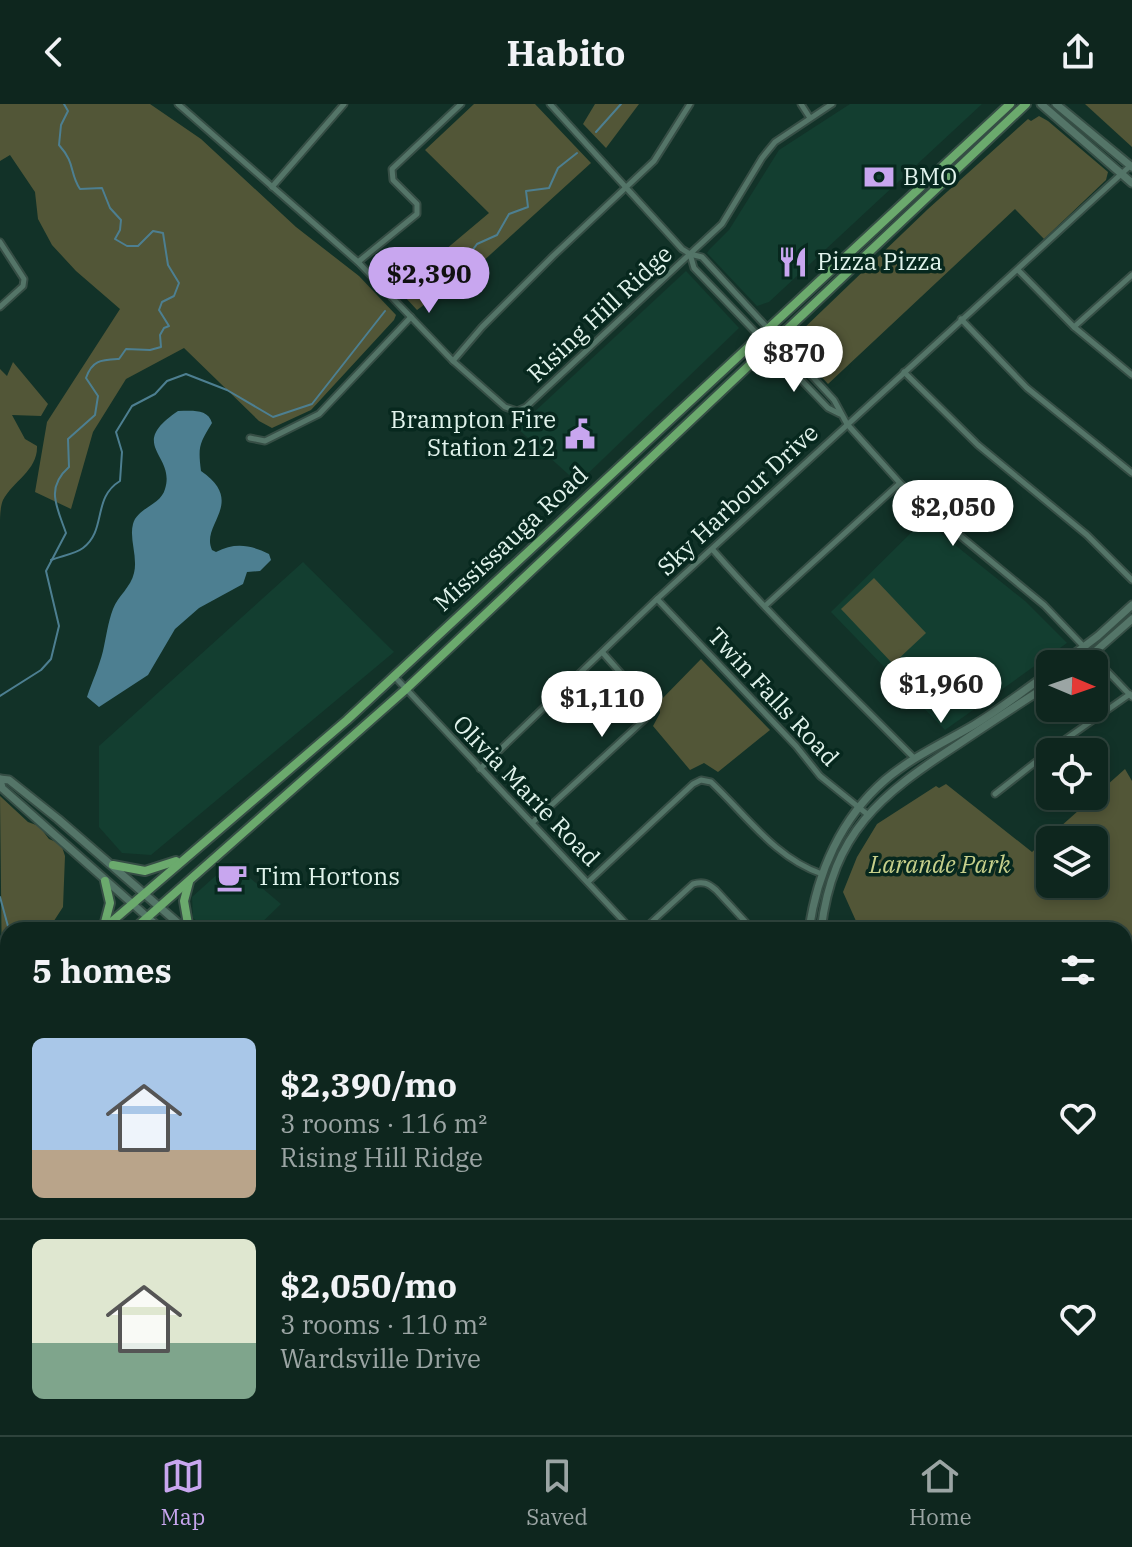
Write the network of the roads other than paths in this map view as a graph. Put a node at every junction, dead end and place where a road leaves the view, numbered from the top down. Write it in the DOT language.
graph roads {
  1 [pos="178,104"];
  2 [pos="344,104"];
  3 [pos="461,104"];
  4 [pos="550,104"];
  5 [pos="690,104"];
  6 [pos="801,104"];
  7 [pos="832,104"];
  8 [pos="1010,104"];
  9 [pos="1026,104"];
  10 [pos="1041,104"];
  11 [pos="1056,104"];
  12 [pos="810,118"];
  13 [pos="1131,166"];
  14 [pos="1122,174"];
  15 [pos="1132,183"];
  16 [pos="272,187"];
  17 [pos="627,187"];
  18 [pos="0,242"];
  19 [pos="690,254"];
  20 [pos="358,262"];
  21 [pos="1018,270"];
  22 [pos="1132,275"];
  23 [pos="0,307"];
  24 [pos="411,317"];
  25 [pos="961,319"];
  26 [pos="768,327"];
  27 [pos="1074,327"];
  28 [pos="759,336"];
  29 [pos="777,338"];
  30 [pos="769,346"];
  31 [pos="453,361"];
  32 [pos="904,372"];
  33 [pos="1132,375"];
  34 [pos="840,414"];
  35 [pos="847,424"];
  36 [pos="250,438"];
  37 [pos="1132,473"];
  38 [pos="900,483"];
  39 [pos="713,550"];
  40 [pos="1132,580"];
  41 [pos="657,599"];
  42 [pos="1132,605"];
  43 [pos="765,606"];
  44 [pos="1132,619"];
  45 [pos="1085,646"];
  46 [pos="1080,650"];
  47 [pos="1089,650"];
  48 [pos="1097,650"];
  49 [pos="603,653"];
  50 [pos="1108,671"];
  51 [pos="394,676"];
  52 [pos="1036,682"];
  53 [pos="405,690"];
  54 [pos="1036,693"];
  55 [pos="1131,696"];
  56 [pos="916,759"];
  57 [pos="480,769"];
  58 [pos="0,779"];
  59 [pos="995,794"];
  60 [pos="859,807"];
  61 [pos="867,814"];
  62 [pos="533,822"];
  63 [pos="190,852"];
  64 [pos="113,865"];
  65 [pos="822,874"];
  66 [pos="105,881"];
  67 [pos="189,881"];
  68 [pos="588,882"];
  69 [pos="145,893"];
  70 [pos="132,904"];
  71 [pos="161,908"];
  72 [pos="148,918"];
  73 [pos="104,922"];
  74 [pos="111,922"];
  75 [pos="143,922"];
  76 [pos="153,922"];
  77 [pos="178,922"];
  78 [pos="187,922"];
  79 [pos="625,922"];
  80 [pos="652,922"];
  81 [pos="746,922"];
  82 [pos="811,922"];
  83 [pos="823,922"];
  1 -- 16 [label="street, Rising Hill Ridge"];
  2 -- 16 [label="street"];
  3 -- 20 [label="street"];
  4 -- 17 [label="street"];
  5 -- 17 [label="street"];
  6 -- 12 [label="street"];
  7 -- 12 [label="street"];
  8 -- 26 [label="main road, Mississauga Road"];
  9 -- 29 [label="main road, Mississauga Road"];
  10 -- 14 [label="street"];
  11 -- 13 [label="street"];
  12 -- 19 [label="street"];
  13 -- 14 [label="street, Sky Harbour Drive"];
  14 -- 15 [label="street"];
  14 -- 21 [label="street, Sky Harbour Drive"];
  16 -- 20 [label="street, Rising Hill Ridge"];
  17 -- 19 [label="street"];
  17 -- 31 [label="street"];
  18 -- 23 [label="street"];
  19 -- 26 [label="street"];
  19 -- 28 [label="street"];
  19 -- 31 [label="street, Rising Hill Ridge"];
  20 -- 24 [label="street, Rising Hill Ridge"];
  21 -- 25 [label="street, Sky Harbour Drive"];
  21 -- 27 [label="street"];
  22 -- 27 [label="street"];
  24 -- 31 [label="street, Rising Hill Ridge"];
  24 -- 36 [label="street"];
  25 -- 32 [label="street, Sky Harbour Drive"];
  25 -- 37 [label="street"];
  26 -- 28 [label="main road, Mississauga Road"];
  26 -- 29 [label="street"];
  27 -- 33 [label="street"];
  28 -- 30 [label="street"];
  28 -- 51 [label="main road, Mississauga Road"];
  29 -- 30 [label="main road, Mississauga Road"];
  29 -- 34 [label="street"];
  30 -- 34 [label="street"];
  30 -- 53 [label="main road, Mississauga Road"];
  32 -- 35 [label="street, Sky Harbour Drive"];
  32 -- 40 [label="street"];
  34 -- 35 [label="street"];
  35 -- 38 [label="street"];
  35 -- 39 [label="street, Sky Harbour Drive"];
  38 -- 43 [label="street"];
  38 -- 45 [label="street"];
  39 -- 41 [label="street, Sky Harbour Drive"];
  39 -- 43 [label="street"];
  41 -- 49 [label="street, Sky Harbour Drive"];
  41 -- 60 [label="street, Twin Falls Road"];
  42 -- 45 [label="street"];
  43 -- 56 [label="street"];
  44 -- 48 [label="street"];
  45 -- 46 [label="street"];
  45 -- 47 [label="street"];
  49 -- 57 [label="street, Sky Harbour Drive"];
  49 -- 62 [label="street"];
  50 -- 55 [label="street"];
  51 -- 53 [label="street, Olivia Marie Road"];
  51 -- 63 [label="main road, Mississauga Road"];
  52 -- 56 [label="street"];
  53 -- 57 [label="street, Olivia Marie Road"];
  53 -- 67 [label="main road, Mississauga Road"];
  54 -- 61 [label="street"];
  55 -- 59 [label="street"];
  56 -- 60 [label="street"];
  57 -- 62 [label="street, Olivia Marie Road"];
  58 -- 64 [label="street"];
  58 -- 66 [label="street"];
  60 -- 61 [label="street, Twin Falls Road"];
  60 -- 65 [label="street"];
  61 -- 83 [label="street"];
  62 -- 68 [label="street, Olivia Marie Road"];
  63 -- 64 [label="main road"];
  63 -- 69 [label="main road, Mississauga Road"];
  64 -- 69 [label="street"];
  65 -- 68 [label="street"];
  65 -- 82 [label="street"];
  66 -- 70 [label="street"];
  66 -- 73 [label="main road"];
  67 -- 71 [label="main road, Mississauga Road"];
  67 -- 78 [label="main road"];
  68 -- 79 [label="street, Olivia Marie Road"];
  69 -- 70 [label="main road, Mississauga Road"];
  69 -- 71 [label="street"];
  70 -- 72 [label="street"];
  70 -- 74 [label="main road, Mississauga Road"];
  71 -- 72 [label="main road, Mississauga Road"];
  71 -- 77 [label="street"];
  72 -- 75 [label="main road, Mississauga Road"];
  72 -- 76 [label="street"];
  80 -- 81 [label="street"];
}
